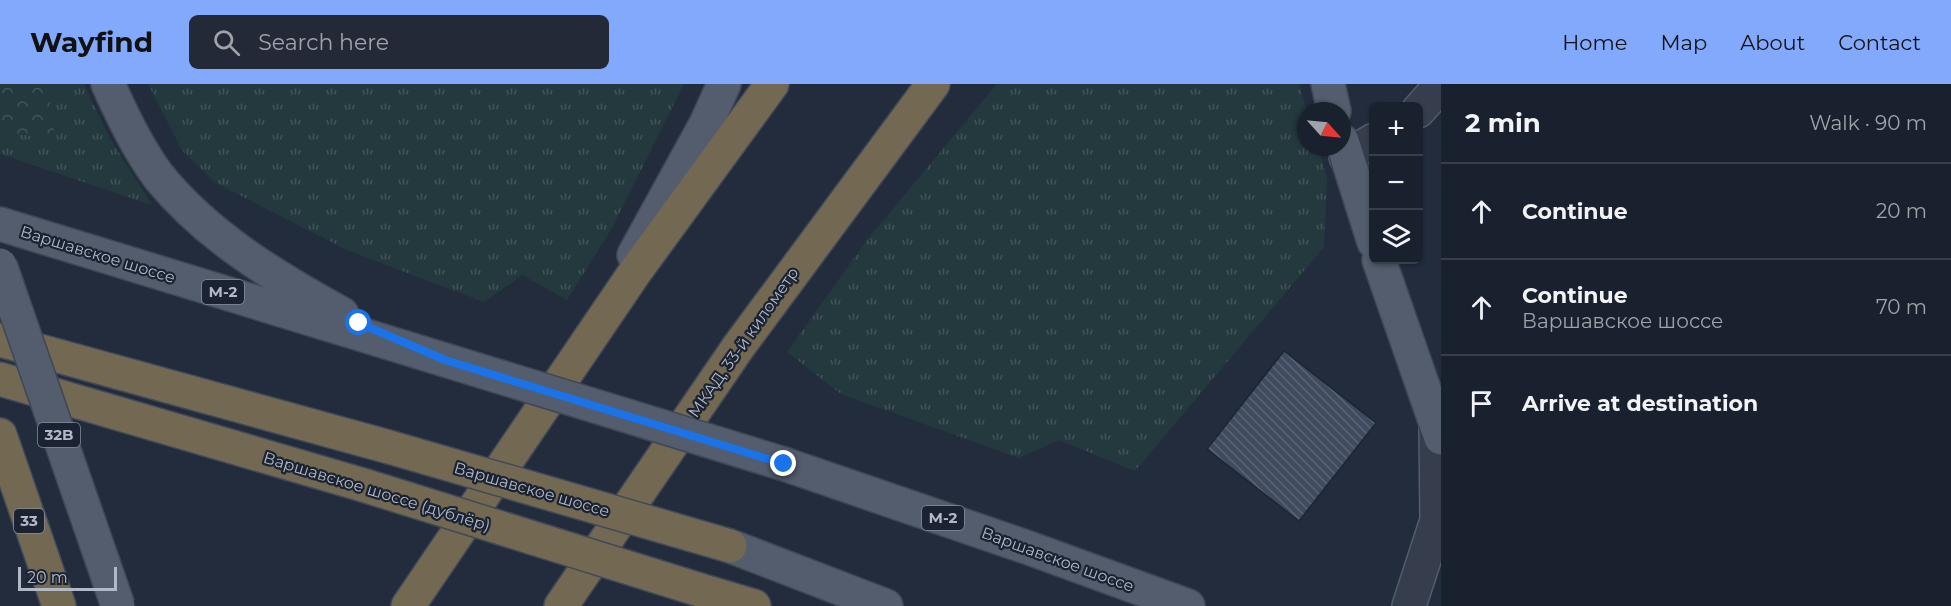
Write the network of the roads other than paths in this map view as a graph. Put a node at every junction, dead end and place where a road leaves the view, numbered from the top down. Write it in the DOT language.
graph roads {
  1 [pos="108,84"];
  2 [pos="724,84"];
  3 [pos="772,84"];
  4 [pos="933,84"];
  5 [pos="1328,84"];
  6 [pos="1441,85"];
  7 [pos="1332,102"];
  8 [pos="1423,106"];
  9 [pos="1369,142"];
  10 [pos="1351,147"];
  11 [pos="1346,156"];
  12 [pos="0,224"];
  13 [pos="1369,226"];
  14 [pos="1380,264"];
  15 [pos="0,265"];
  16 [pos="0,340"];
  17 [pos="445,360"];
  18 [pos="0,379"];
  19 [pos="538,411"];
  20 [pos="1439,433"];
  21 [pos="0,435"];
  22 [pos="730,546"];
  23 [pos="59,606"];
  24 [pos="118,606"];
  25 [pos="408,606"];
  26 [pos="561,606"];
  27 [pos="754,606"];
  28 [pos="886,606"];
  29 [pos="1188,606"];
  30 [pos="1409,606"];
  1 -- 17 [label="main road"];
  2 -- 19 [label="main road"];
  3 -- 19 [label="highway"];
  4 -- 26 [label="highway, МКАД, 33-й километр"];
  5 -- 7 [label="main road"];
  6 -- 8 [label="lane"];
  9 -- 10 [label="lane"];
  11 -- 13 [label="main road"];
  12 -- 17 [label="main road, Варшавское шоссе / М-2"];
  14 -- 20 [label="main road"];
  15 -- 24 [label="main road, 32B, bridge"];
  16 -- 22 [label="highway, Варшавское шоссе, bridge"];
  17 -- 29 [label="main road, Варшавское шоссе / М-2, bridge"];
  18 -- 27 [label="highway, Варшавское шоссе (дублёр), bridge"];
  19 -- 25 [label="highway"];
  20 -- 30 [label="lane"];
  21 -- 23 [label="highway, 33"];
  22 -- 28 [label="main road, Варшавское шоссе"];
}
